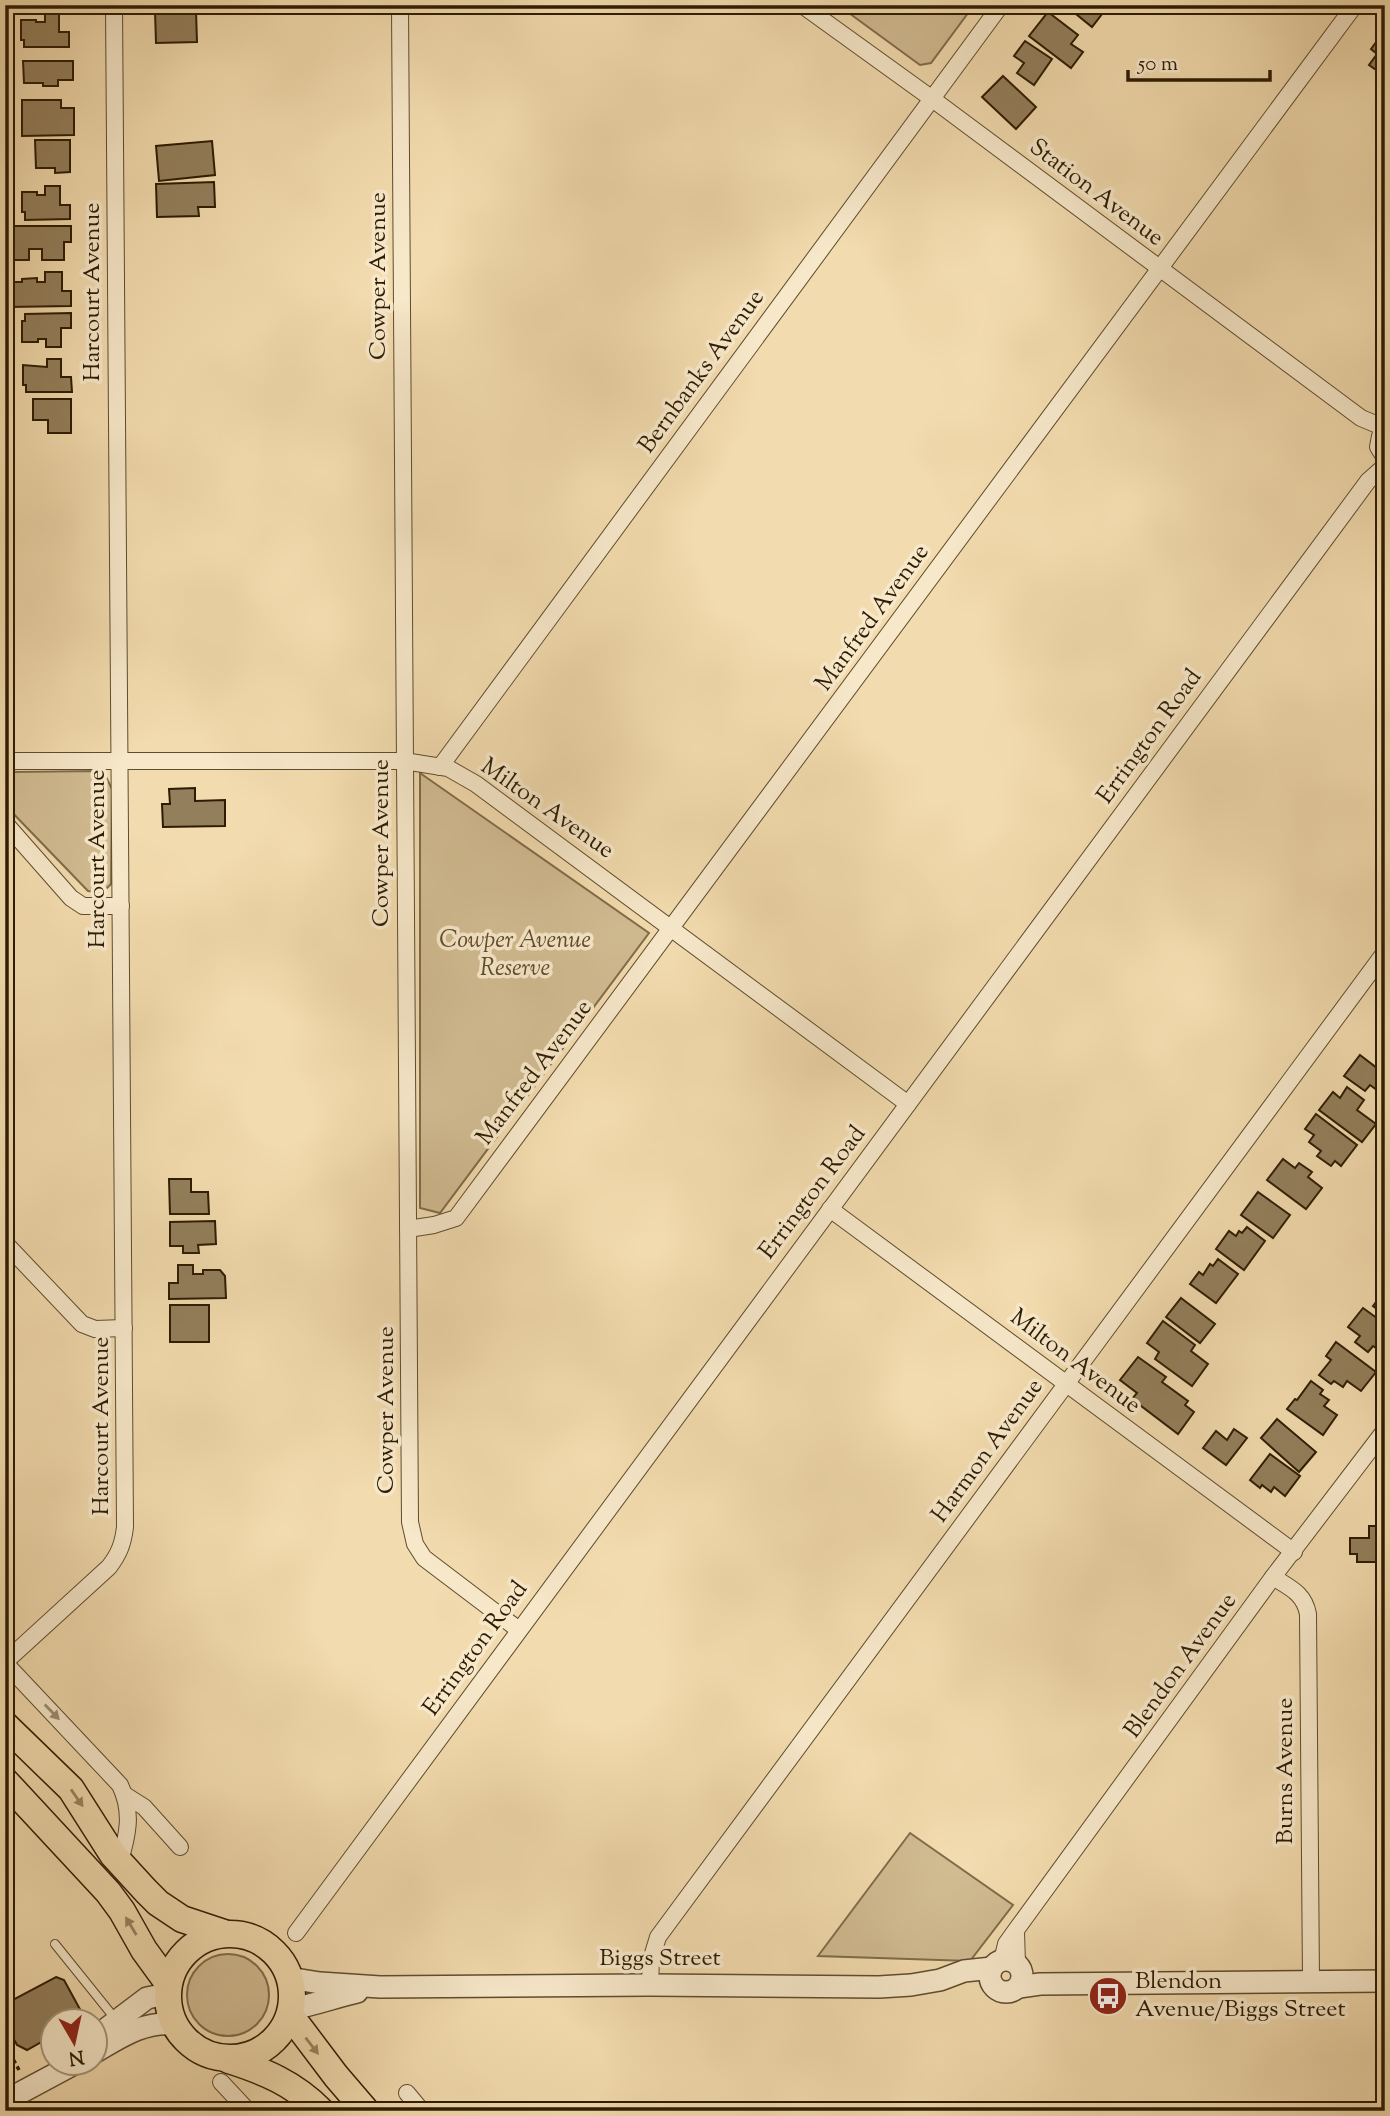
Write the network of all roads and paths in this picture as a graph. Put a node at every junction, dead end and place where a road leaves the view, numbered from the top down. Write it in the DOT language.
graph roads {
  1 [pos="114,5"];
  2 [pos="400,5"];
  3 [pos="802,5"];
  4 [pos="1001,5"];
  5 [pos="1355,5"];
  6 [pos="931,98"];
  7 [pos="1159,269"];
  8 [pos="1383,446"];
  9 [pos="404,761"];
  10 [pos="120,762"];
  11 [pos="5,764"];
  12 [pos="440,767"];
  13 [pos="5,823"];
  14 [pos="121,906"];
  15 [pos="672,928"];
  16 [pos="1385,951"];
  17 [pos="908,1104"];
  18 [pos="830,1209"];
  19 [pos="408,1229"];
  20 [pos="5,1243"];
  21 [pos="124,1328"];
  22 [pos="1066,1384"];
  23 [pos="1385,1430"];
  24 [pos="1294,1552"];
  25 [pos="1273,1577"];
  26 [pos="519,1630"];
  27 [pos="5,1662"];
  28 [pos="5,1725"];
  29 [pos="5,1781"];
  30 [pos="125,1795"];
  31 [pos="180,1847"];
  32 [pos="119,1864"];
  33 [pos="224,1933"];
  34 [pos="296,1933"];
  35 [pos="55,1944"];
  36 [pos="1007,1972"];
  37 [pos="289,1974"];
  38 [pos="1311,1981"];
  39 [pos="1385,1981"];
  40 [pos="650,1985"];
  41 [pos="380,1987"];
  42 [pos="168,1989"];
  43 [pos="291,2012"];
  44 [pos="117,2021"];
  45 [pos="174,2024"];
  46 [pos="108,2028"];
  47 [pos="5,2044"];
  48 [pos="108,2045"];
  49 [pos="38,2070"];
  50 [pos="223,2070"];
  51 [pos="47,2078"];
  52 [pos="14,2083"];
  53 [pos="407,2093"];
  54 [pos="5,2101"];
  55 [pos="248,2111"];
  56 [pos="321,2111"];
  57 [pos="366,2111"];
  58 [pos="422,2111"];
  1 -- 10 [label="street, Harcourt Avenue"];
  2 -- 9 [label="street, Cowper Avenue"];
  3 -- 6 [label="street, Station Avenue"];
  4 -- 6 [label="street, Bernbanks Avenue"];
  5 -- 7 [label="street, Manfred Avenue"];
  6 -- 7 [label="street, Station Avenue"];
  6 -- 12 [label="street, Bernbanks Avenue"];
  7 -- 8 [label="street, Station Avenue"];
  7 -- 15 [label="street, Manfred Avenue"];
  8 -- 17 [label="street, Errington Road"];
  9 -- 10 [label="street, Milton Avenue"];
  9 -- 12 [label="street, Milton Avenue"];
  9 -- 19 [label="street, Cowper Avenue"];
  10 -- 11 [label="street, Milton Avenue"];
  10 -- 14 [label="street, Harcourt Avenue"];
  12 -- 15 [label="street, Milton Avenue"];
  13 -- 14 [label="street"];
  14 -- 21 [label="street, Harcourt Avenue"];
  15 -- 17 [label="street, Milton Avenue"];
  15 -- 19 [label="street, Manfred Avenue"];
  16 -- 22 [label="street, Harmon Avenue"];
  17 -- 18 [label="street, Errington Road"];
  18 -- 22 [label="street, Milton Avenue"];
  18 -- 26 [label="street, Errington Road"];
  19 -- 26 [label="street, Cowper Avenue"];
  20 -- 21 [label="street"];
  21 -- 27 [label="street, Harcourt Avenue"];
  22 -- 24 [label="street, Milton Avenue"];
  22 -- 40 [label="street, Harmon Avenue"];
  23 -- 24 [label="street, Blendon Avenue"];
  24 -- 25 [label="street, Blendon Avenue"];
  25 -- 36 [label="street, Blendon Avenue"];
  25 -- 38 [label="street, Burns Avenue"];
  26 -- 34 [label="street, Errington Road"];
  27 -- 30 [label="street, one-way"];
  28 -- 32 [label="main road, one-way"];
  42 -- 29 [label="main road, one-way"];
  30 -- 31 [label="street"];
  30 -- 32 [label="street"];
  32 -- 33 [label="main road"];
  33 -- 37 [label="main road"];
  33 -- 42 [label="main road"];
  35 -- 44 [label="lane"];
  36 -- 38 [label="street, Biggs Street"];
  36 -- 40 [label="street, Biggs Street"];
  37 -- 41 [label="street, Biggs Street"];
  37 -- 43 [label="main road"];
  38 -- 39 [label="street, Biggs Street"];
  40 -- 41 [label="street, Biggs Street"];
  41 -- 43 [label="street, Biggs Street"];
  42 -- 44 [label="street"];
  42 -- 45 [label="main road"];
  43 -- 50 [label="main road"];
  43 -- 57 [label="main road, one-way"];
  44 -- 46 [label="street"];
  45 -- 48 [label="street"];
  45 -- 50 [label="main road"];
  47 -- 52 [label="path"];
  49 -- 52 [label="street"];
  50 -- 55 [label="street"];
  50 -- 56 [label="main road"];
  51 -- 54 [label="street"];
  53 -- 58 [label="street"];
}
